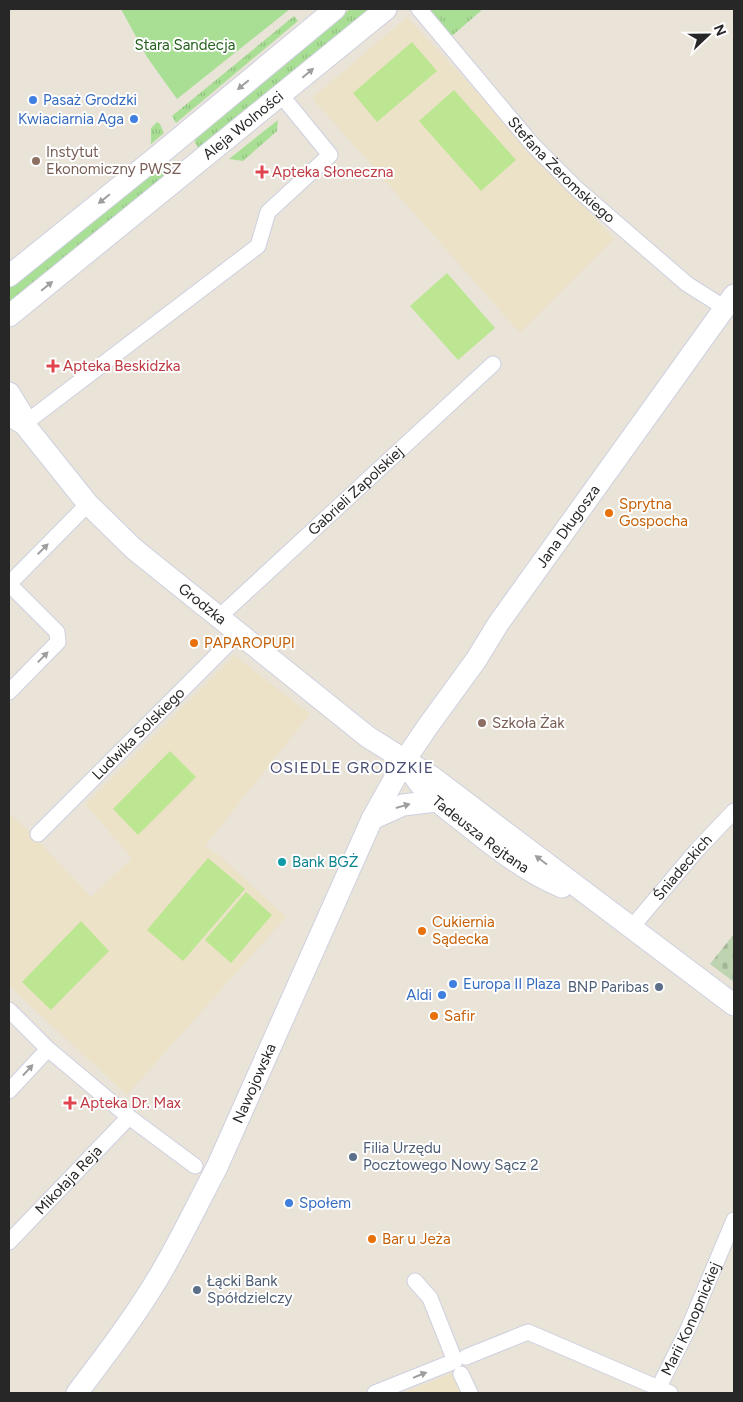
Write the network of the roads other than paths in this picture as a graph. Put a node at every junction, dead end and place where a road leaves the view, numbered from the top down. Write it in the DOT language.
graph roads {
  1 [pos="335,9"];
  2 [pos="386,9"];
  3 [pos="419,9"];
  4 [pos="281,96"];
  5 [pos="9,276"];
  6 [pos="730,302"];
  7 [pos="9,316"];
  8 [pos="493,364"];
  9 [pos="9,393"];
  10 [pos="17,420"];
  11 [pos="88,504"];
  12 [pos="9,584"];
  13 [pos="220,617"];
  14 [pos="240,633"];
  15 [pos="9,692"];
  16 [pos="405,760"];
  17 [pos="436,801"];
  18 [pos="734,810"];
  19 [pos="372,819"];
  20 [pos="38,834"];
  21 [pos="594,900"];
  22 [pos="632,927"];
  23 [pos="734,1004"];
  24 [pos="9,1010"];
  25 [pos="48,1049"];
  26 [pos="9,1091"];
  27 [pos="129,1116"];
  28 [pos="195,1166"];
  29 [pos="734,1220"];
  30 [pos="9,1242"];
  31 [pos="415,1281"];
  32 [pos="466,1357"];
  33 [pos="461,1374"];
  34 [pos="662,1392"];
  35 [pos="77,1393"];
  36 [pos="375,1393"];
  37 [pos="470,1393"];
  1 -- 5 [label="street, Aleja Wolności, one-way"];
  4 -- 2 [label="street, Aleja Wolności, one-way"];
  3 -- 6 [label="street, Stefana Żeromskiego"];
  7 -- 4 [label="street, Aleja Wolności, one-way"];
  4 -- 10 [label="street"];
  6 -- 16 [label="street, Jana Długosza"];
  8 -- 13 [label="street, Gabrieli Zapolskiej"];
  9 -- 10 [label="street, Grodzka"];
  10 -- 11 [label="street, Grodzka"];
  12 -- 11 [label="street, one-way"];
  11 -- 13 [label="street, Grodzka"];
  15 -- 12 [label="street, one-way"];
  13 -- 14 [label="street, Grodzka"];
  14 -- 16 [label="street, Grodzka"];
  14 -- 20 [label="street, Ludwika Solskiego"];
  16 -- 17 [label="street, Tadeusza Rejtana"];
  16 -- 19 [label="street, Nawojowska"];
  21 -- 16 [label="street, Tadeusza Rejtana, one-way"];
  19 -- 17 [label="street, one-way"];
  17 -- 21 [label="street, Tadeusza Rejtana"];
  18 -- 22 [label="street, Śniadeckich"];
  19 -- 35 [label="street, Nawojowska"];
  21 -- 22 [label="street, Tadeusza Rejtana"];
  22 -- 23 [label="street, Tadeusza Rejtana"];
  24 -- 25 [label="street"];
  26 -- 25 [label="street, one-way"];
  25 -- 27 [label="street"];
  27 -- 28 [label="street"];
  27 -- 30 [label="street, Mikołaja Reja"];
  29 -- 34 [label="street, Marii Konopnickiej"];
  36 -- 31 [label="street, one-way"];
  32 -- 34 [label="street"];
  33 -- 37 [label="street"];
}
